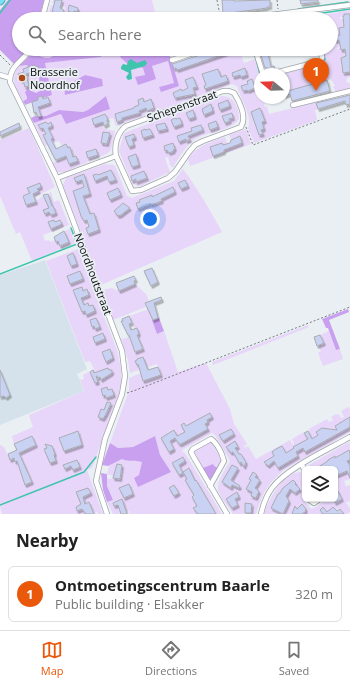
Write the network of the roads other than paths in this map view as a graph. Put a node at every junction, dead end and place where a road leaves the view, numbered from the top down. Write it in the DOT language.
graph roads {
  1 [pos="47,0"];
  2 [pos="350,5"];
  3 [pos="311,10"];
  4 [pos="44,12"];
  5 [pos="295,12"];
  6 [pos="24,56"];
  7 [pos="184,56"];
  8 [pos="257,56"];
  9 [pos="322,56"];
  10 [pos="172,60"];
  11 [pos="261,68"];
  12 [pos="290,69"];
  13 [pos="0,75"];
  14 [pos="10,78"];
  15 [pos="350,91"];
  16 [pos="293,105"];
  17 [pos="116,156"];
  18 [pos="57,178"];
  19 [pos="350,437"];
  20 [pos="302,464"];
  21 [pos="210,486"];
  22 [pos="107,514"];
  23 [pos="227,514"];
  24 [pos="261,514"];
  1 -- 4 [label="street"];
  2 -- 3 [label="street"];
  3 -- 5 [label="street"];
  6 -- 14 [label="street"];
  7 -- 10 [label="street"];
  8 -- 11 [label="street"];
  9 -- 12 [label="street"];
  13 -- 14 [label="street"];
  14 -- 18 [label="street, Noordhoutstraat"];
  15 -- 16 [label="street"];
  17 -- 17 [label="street, Schepenstraat"];
  17 -- 18 [label="street"];
  18 -- 22 [label="street, Noordhoutstraat"];
  19 -- 20 [label="street"];
  20 -- 24 [label="street"];
  21 -- 21 [label="street"];
  21 -- 23 [label="street"];
}
